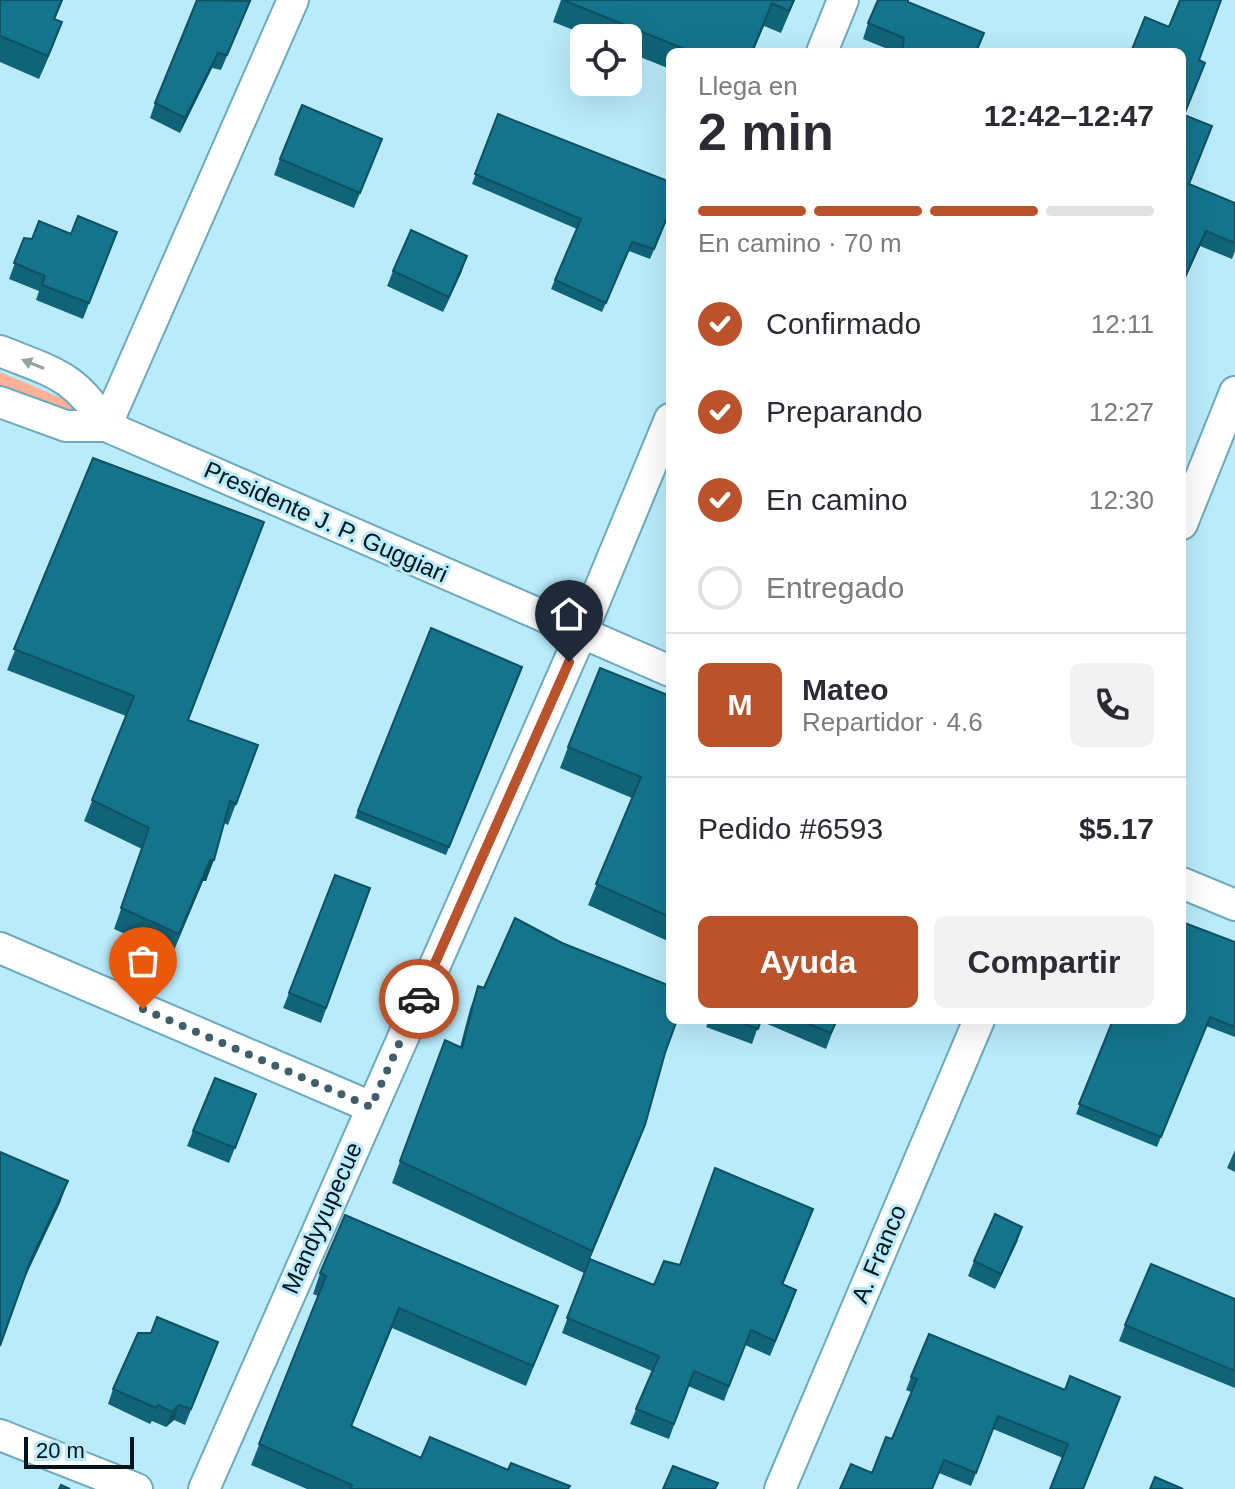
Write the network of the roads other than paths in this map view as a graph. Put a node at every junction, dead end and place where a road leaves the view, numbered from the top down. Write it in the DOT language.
graph roads {
  1 [pos="293,0"];
  2 [pos="843,0"];
  3 [pos="824,48"];
  4 [pos="0,351"];
  5 [pos="1235,392"];
  6 [pos="0,402"];
  7 [pos="106,426"];
  8 [pos="666,429"];
  9 [pos="1186,514"];
  10 [pos="581,634"];
  11 [pos="666,669"];
  12 [pos="1186,885"];
  13 [pos="1235,905"];
  14 [pos="0,948"];
  15 [pos="977,1024"];
  16 [pos="371,1107"];
  17 [pos="0,1435"];
  18 [pos="137,1489"];
  19 [pos="204,1489"];
  20 [pos="780,1489"];
  1 -- 7 [label="street"];
  2 -- 3 [label="street"];
  7 -- 4 [label="street, one-way"];
  5 -- 9 [label="street"];
  6 -- 7 [label="street"];
  7 -- 10 [label="street, Presidente J. P. Guggiari"];
  8 -- 10 [label="street, Mandyyupecue"];
  10 -- 11 [label="street, Presidente J. P. Guggiari"];
  10 -- 16 [label="street, Mandyyupecue"];
  12 -- 13 [label="street"];
  14 -- 16 [label="street"];
  15 -- 20 [label="street, A. Franco"];
  16 -- 19 [label="street, Mandyyupecue"];
  17 -- 18 [label="street"];
}
